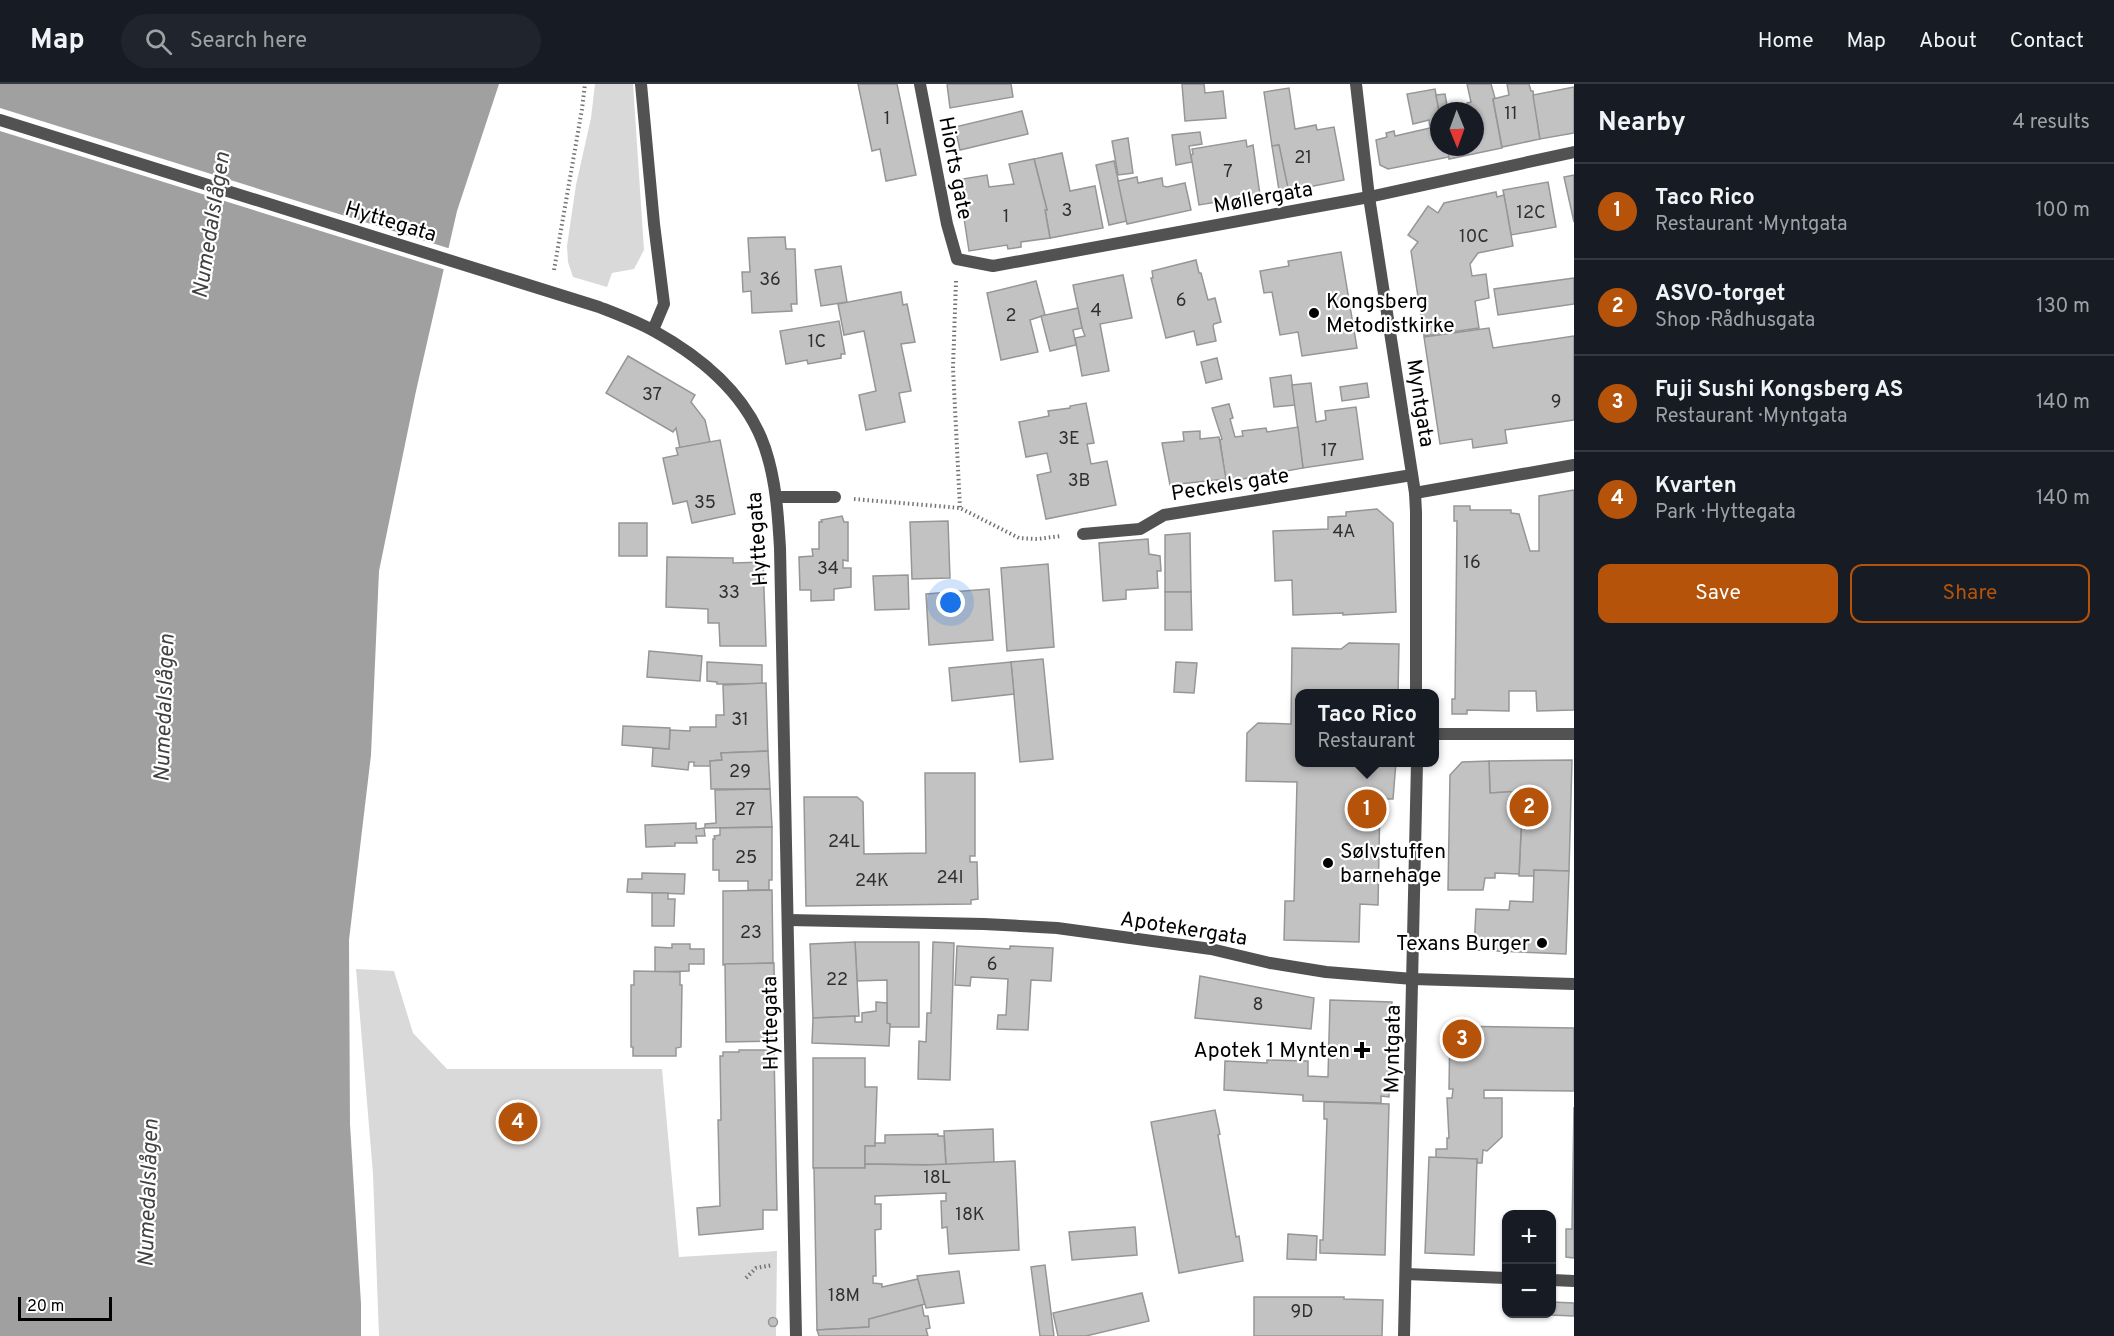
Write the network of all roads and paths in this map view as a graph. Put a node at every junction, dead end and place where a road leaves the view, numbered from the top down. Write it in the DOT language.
graph roads {
  1 [pos="585,84"];
  2 [pos="641,84"];
  3 [pos="920,84"];
  4 [pos="1356,84"];
  5 [pos="0,120"];
  6 [pos="1574,152"];
  7 [pos="1369,197"];
  8 [pos="957,259"];
  9 [pos="548,291"];
  10 [pos="653,330"];
  11 [pos="1574,465"];
  12 [pos="1412,475"];
  13 [pos="1415,493"];
  14 [pos="777,497"];
  15 [pos="835,497"];
  16 [pos="960,508"];
  17 [pos="1083,534"];
  18 [pos="1416,689"];
  19 [pos="1439,734"];
  20 [pos="1574,734"];
  21 [pos="1417,767"];
  22 [pos="788,920"];
  23 [pos="1413,979"];
  24 [pos="1574,984"];
  25 [pos="795,1265"];
  26 [pos="1406,1274"];
  27 [pos="746,1278"];
  28 [pos="1502,1278"];
  29 [pos="1556,1280"];
  30 [pos="1574,1281"];
  31 [pos="796,1336"];
  32 [pos="1404,1336"];
  1 -- 9 [label="path"];
  2 -- 10 [label="street"];
  3 -- 8 [label="street, Hiorts gate"];
  4 -- 7 [label="street, Myntgata"];
  5 -- 9 [label="street, Hyttegata"];
  6 -- 7 [label="street, Møllergata"];
  7 -- 8 [label="street, Møllergata"];
  7 -- 12 [label="street, Myntgata"];
  8 -- 16 [label="path"];
  9 -- 10 [label="street, Hyttegata"];
  10 -- 14 [label="street, Hyttegata"];
  11 -- 13 [label="street"];
  12 -- 13 [label="street, Myntgata"];
  12 -- 17 [label="street, Peckels gate"];
  13 -- 18 [label="street, Myntgata"];
  14 -- 15 [label="street"];
  14 -- 22 [label="street, Hyttegata"];
  15 -- 16 [label="path"];
  16 -- 17 [label="path"];
  19 -- 20 [label="street"];
  21 -- 23 [label="street, Myntgata"];
  22 -- 23 [label="street, Apotekergata"];
  22 -- 25 [label="street, Hyttegata"];
  23 -- 24 [label="street, Apotekergata"];
  23 -- 26 [label="street, Myntgata"];
  25 -- 27 [label="path"];
  25 -- 31 [label="street, Hyttegata"];
  26 -- 28 [label="street"];
  26 -- 32 [label="street, Myntgata"];
  29 -- 30 [label="street"];
}
